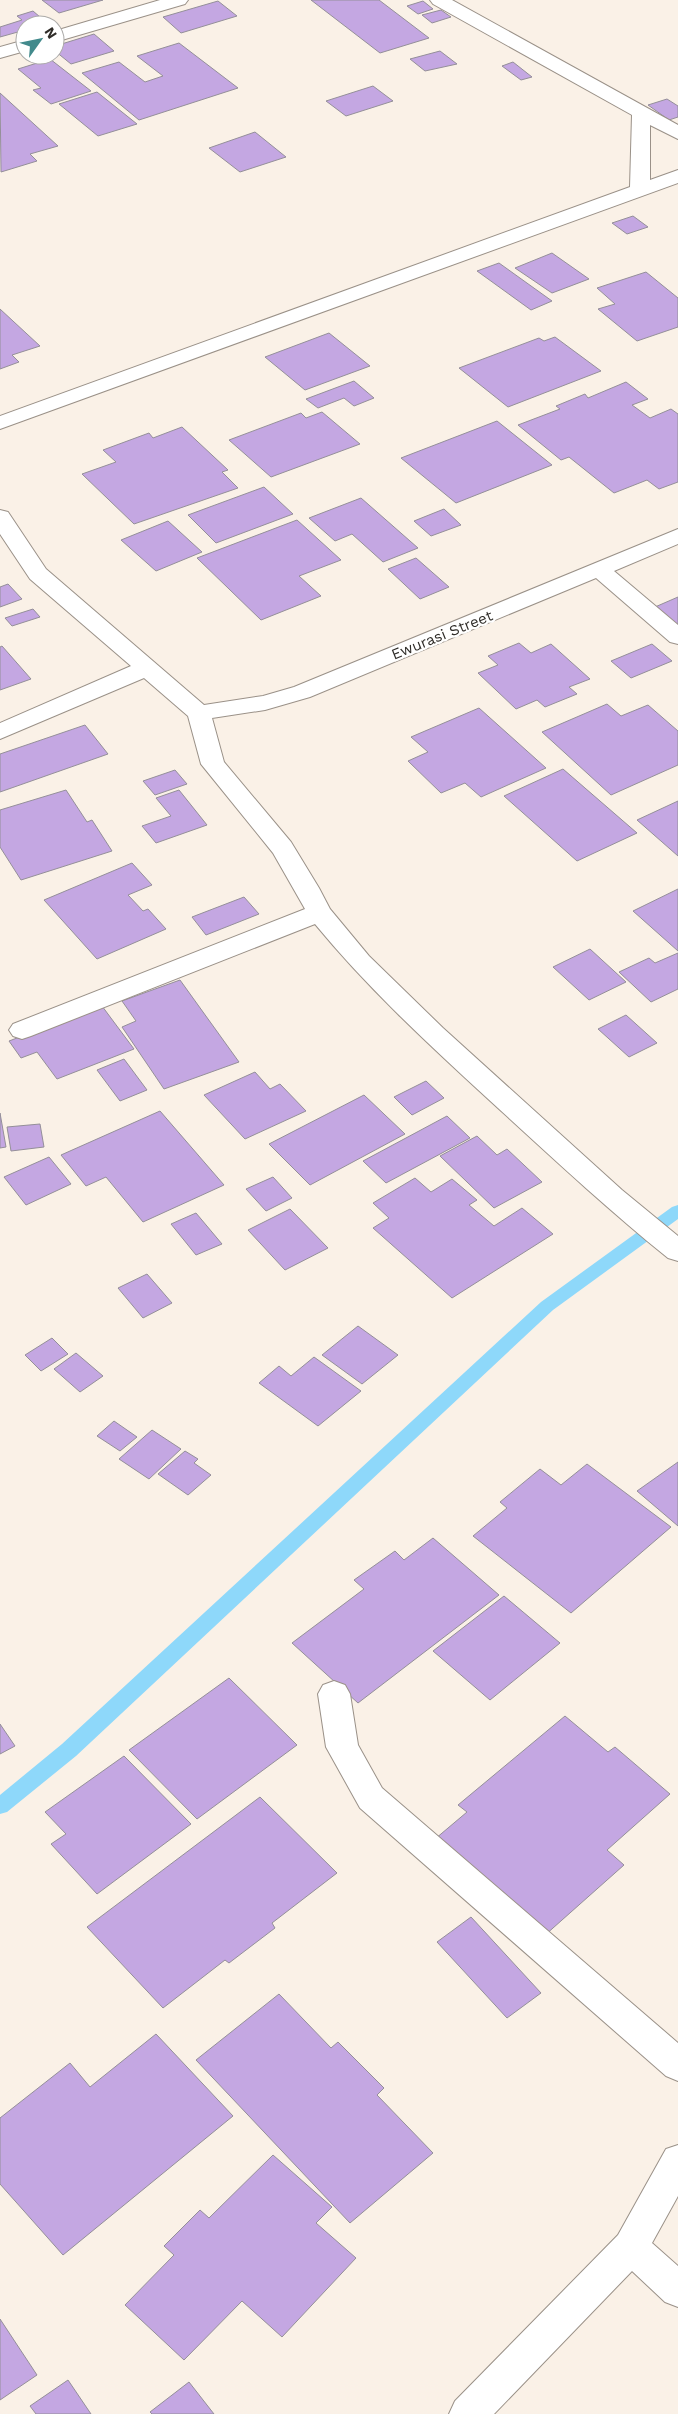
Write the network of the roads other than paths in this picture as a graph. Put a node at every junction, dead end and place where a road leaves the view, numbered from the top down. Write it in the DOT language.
graph roads {
  1 [pos="179,0"];
  2 [pos="438,0"];
  3 [pos="65,34"];
  4 [pos="15,49"];
  5 [pos="0,53"];
  6 [pos="641,113"];
  7 [pos="678,133"];
  8 [pos="678,176"];
  9 [pos="640,189"];
  10 [pos="0,423"];
  11 [pos="0,517"];
  12 [pos="678,536"];
  13 [pos="600,570"];
  14 [pos="678,637"];
  15 [pos="148,667"];
  16 [pos="199,713"];
  17 [pos="0,732"];
  18 [pos="319,913"];
  19 [pos="22,1030"];
  20 [pos="678,1251"];
  21 [pos="334,1694"];
  22 [pos="678,2065"];
  23 [pos="678,2161"];
  24 [pos="631,2247"];
  25 [pos="678,2290"];
  26 [pos="468,2414"];
  1 -- 3 [label="street"];
  2 -- 6 [label="street"];
  4 -- 5 [label="street"];
  6 -- 7 [label="street"];
  6 -- 9 [label="street"];
  8 -- 9 [label="street"];
  9 -- 10 [label="street"];
  11 -- 15 [label="street"];
  12 -- 13 [label="street, Ewurasi Street"];
  13 -- 14 [label="street"];
  13 -- 16 [label="street, Ewurasi Street"];
  15 -- 16 [label="street"];
  15 -- 17 [label="street"];
  16 -- 18 [label="street"];
  18 -- 19 [label="street"];
  18 -- 20 [label="street"];
  21 -- 22 [label="street"];
  23 -- 24 [label="street"];
  24 -- 25 [label="street"];
  24 -- 26 [label="street"];
}
